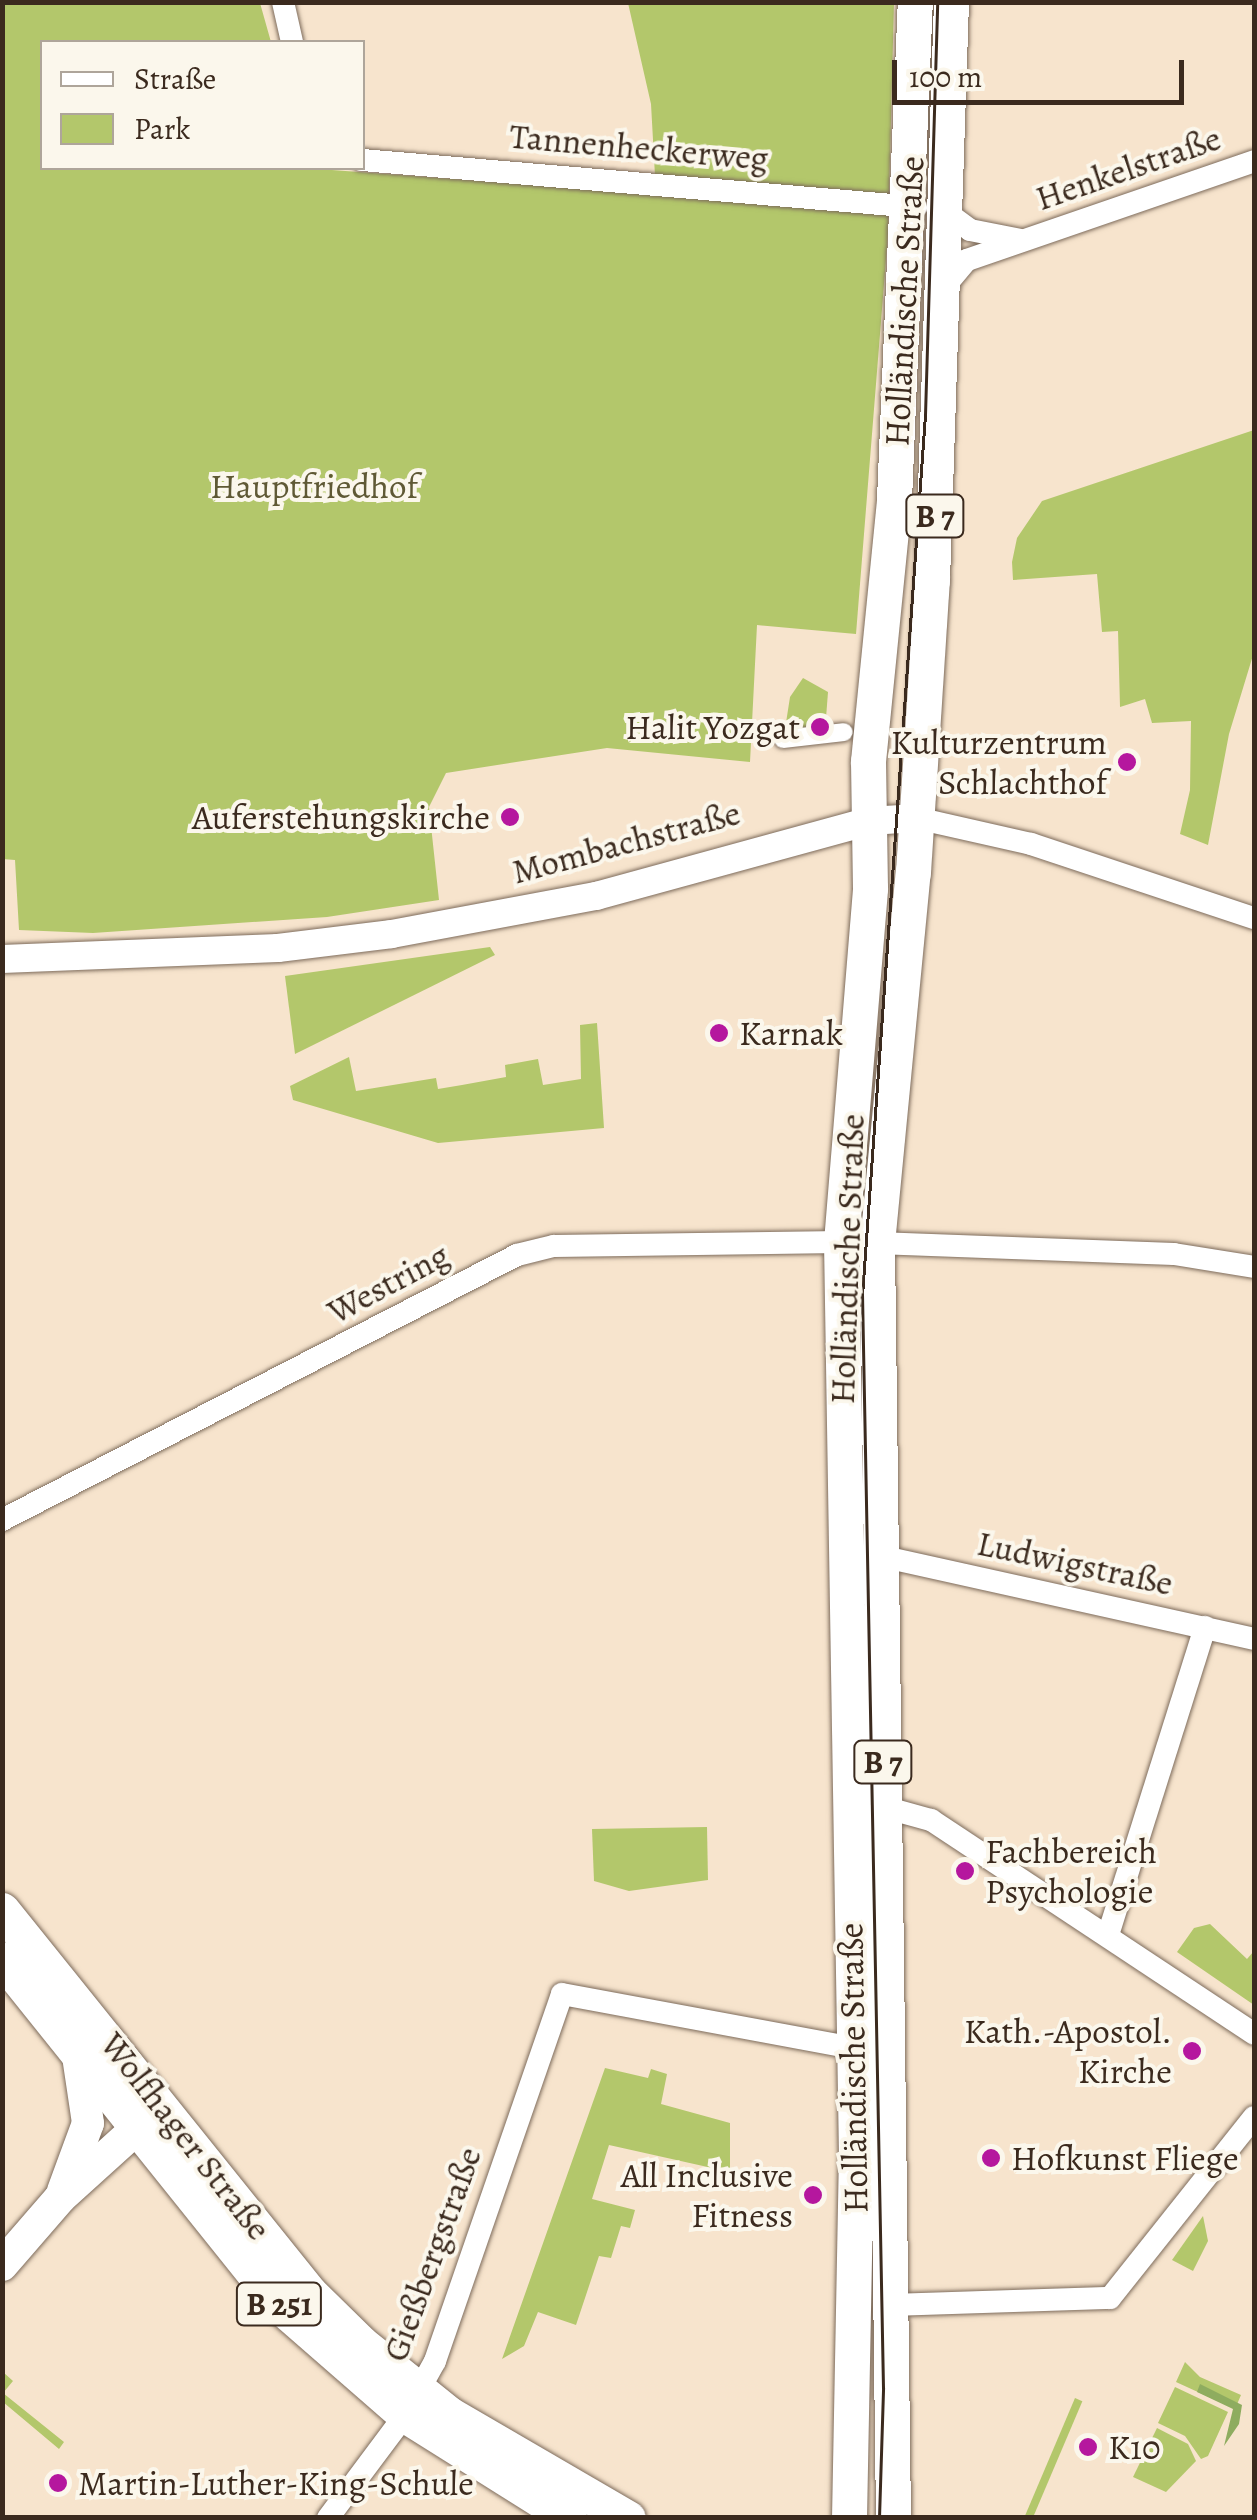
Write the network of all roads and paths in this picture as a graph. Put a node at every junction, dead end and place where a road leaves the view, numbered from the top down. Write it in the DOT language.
graph roads {
  1 [pos="283,2"];
  2 [pos="915,2"];
  3 [pos="951,2"];
  4 [pos="292,40"];
  5 [pos="365,160"];
  6 [pos="1254,161"];
  7 [pos="910,204"];
  8 [pos="947,213"];
  9 [pos="1024,241"];
  10 [pos="946,272"];
  11 [pos="844,732"];
  12 [pos="783,739"];
  13 [pos="916,818"];
  14 [pos="870,821"];
  15 [pos="1254,918"];
  16 [pos="2,959"];
  17 [pos="840,1242"];
  18 [pos="877,1243"];
  19 [pos="1254,1267"];
  20 [pos="2,1520"];
  21 [pos="880,1556"];
  22 [pos="1205,1628"];
  23 [pos="1254,1638"];
  24 [pos="884,1808"];
  25 [pos="2,1910"];
  26 [pos="1108,1935"];
  27 [pos="2,1959"];
  28 [pos="1254,2034"];
  29 [pos="854,2048"];
  30 [pos="78,2056"];
  31 [pos="1254,2117"];
  32 [pos="154,2122"];
  33 [pos="53,2208"];
  34 [pos="2,2265"];
  35 [pos="894,2305"];
  36 [pos="412,2404"];
  37 [pos="898,2507"];
  38 [pos="848,2515"];
  39 [pos="328,2518"];
  40 [pos="569,2518"];
  41 [pos="628,2518"];
  1 -- 4 [label="street"];
  2 -- 7 [label="main road, Holländische Straße / B 7"];
  3 -- 8 [label="main road, Holländische Straße / B 7"];
  5 -- 7 [label="street, Tannenheckerweg"];
  6 -- 9 [label="street, Henkelstraße"];
  7 -- 10 [label="street"];
  7 -- 14 [label="main road, Holländische Straße / B 7"];
  8 -- 9 [label="street, Henkelstraße"];
  8 -- 10 [label="main road, Holländische Straße / B 7"];
  9 -- 10 [label="street, Henkelstraße"];
  10 -- 13 [label="main road, Holländische Straße / B 7"];
  11 -- 12 [label="street"];
  13 -- 14 [label="street, Mombachstraße"];
  13 -- 15 [label="street, Mombachstraße"];
  13 -- 18 [label="main road, Holländische Straße / B 7"];
  14 -- 16 [label="street, Mombachstraße"];
  14 -- 17 [label="main road, Holländische Straße / B 7"];
  17 -- 20 [label="street, Westring"];
  17 -- 29 [label="main road, Holländische Straße / B 7"];
  18 -- 19 [label="street"];
  18 -- 21 [label="main road, Holländische Straße / B 7"];
  21 -- 22 [label="street, Ludwigstraße"];
  21 -- 24 [label="main road, Holländische Straße / B 7"];
  22 -- 23 [label="street, Ludwigstraße"];
  22 -- 26 [label="street"];
  24 -- 26 [label="street"];
  24 -- 35 [label="main road, Holländische Straße / B 7"];
  25 -- 32 [label="main road, Wolfhager Straße / B 251"];
  26 -- 28 [label="street"];
  27 -- 30 [label="main road, Wolfhager Straße / B 251"];
  29 -- 36 [label="street, Gießbergstraße"];
  29 -- 38 [label="main road, Holländische Straße / B 7"];
  30 -- 32 [label="main road, Wolfhager Straße / B 251"];
  30 -- 33 [label="main road"];
  31 -- 35 [label="street"];
  32 -- 33 [label="main road"];
  32 -- 36 [label="main road, Wolfhager Straße / B 251"];
  33 -- 34 [label="main road"];
  35 -- 37 [label="main road, Holländische Straße / B 7"];
  36 -- 39 [label="street, Gießbergstraße"];
  36 -- 40 [label="main road, Wolfhager Straße / B 251"];
  36 -- 41 [label="main road, Wolfhager Straße / B 251"];
}
